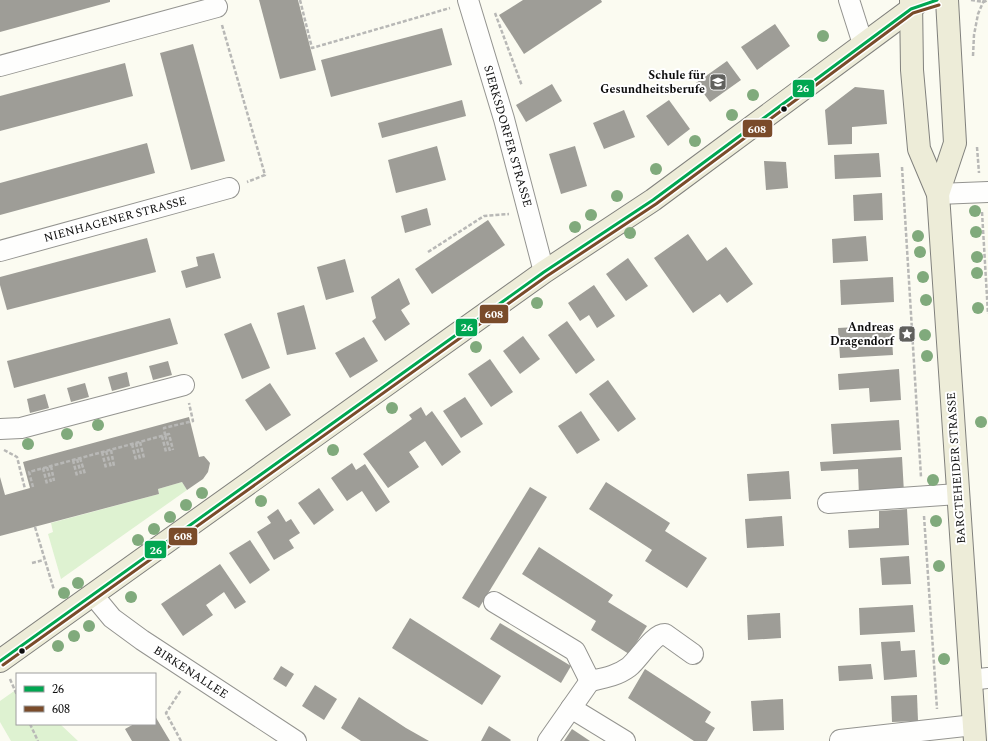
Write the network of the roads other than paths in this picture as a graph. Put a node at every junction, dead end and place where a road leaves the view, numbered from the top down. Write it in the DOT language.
graph roads {
  1 [pos="849,0"];
  2 [pos="937,0"];
  3 [pos="948,0"];
  4 [pos="468,1"];
  5 [pos="914,3"];
  6 [pos="217,7"];
  7 [pos="863,44"];
  8 [pos="0,66"];
  9 [pos="229,188"];
  10 [pos="988,192"];
  11 [pos="938,194"];
  12 [pos="0,251"];
  13 [pos="544,272"];
  14 [pos="184,385"];
  15 [pos="0,429"];
  16 [pos="958,494"];
  17 [pos="828,503"];
  18 [pos="93,595"];
  19 [pos="494,602"];
  20 [pos="693,654"];
  21 [pos="0,661"];
  22 [pos="590,681"];
  23 [pos="979,684"];
  24 [pos="572,708"];
  25 [pos="974,733"];
  26 [pos="840,740"];
  27 [pos="296,741"];
  28 [pos="548,741"];
  29 [pos="625,741"];
  1 -- 7 [label="street"];
  2 -- 5 [label="main road"];
  3 -- 11 [label="main road, BARGTEHEIDER STRASSE"];
  4 -- 13 [label="street, SIERKSDORFER STRASSE"];
  5 -- 7 [label="main road"];
  5 -- 11 [label="main road, BARGTEHEIDER STRASSE"];
  6 -- 8 [label="street"];
  7 -- 13 [label="main road"];
  9 -- 12 [label="street, NIENHAGENER STRASSE"];
  10 -- 11 [label="street"];
  11 -- 16 [label="main road, BARGTEHEIDER STRASSE"];
  13 -- 18 [label="main road"];
  14 -- 15 [label="street"];
  16 -- 17 [label="street"];
  16 -- 23 [label="main road, BARGTEHEIDER STRASSE"];
  18 -- 21 [label="main road"];
  18 -- 27 [label="street, BIRKENALLEE"];
  19 -- 22 [label="street"];
  20 -- 22 [label="street"];
  22 -- 24 [label="street"];
  23 -- 25 [label="main road, BARGTEHEIDER STRASSE"];
  24 -- 28 [label="street"];
  24 -- 29 [label="street"];
  25 -- 26 [label="street"];
}
